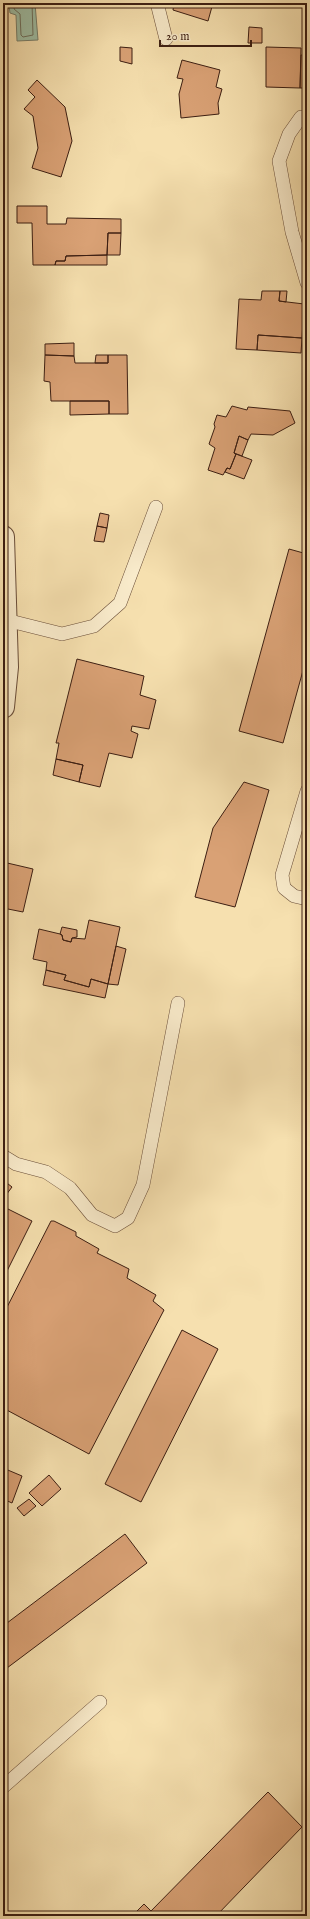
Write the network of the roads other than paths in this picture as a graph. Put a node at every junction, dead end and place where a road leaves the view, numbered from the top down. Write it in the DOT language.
graph roads {
  1 [pos="157,3"];
  2 [pos="166,38"];
  3 [pos="307,117"];
  4 [pos="307,283"];
  5 [pos="156,507"];
  6 [pos="3,537"];
  7 [pos="6,620"];
  8 [pos="3,707"];
  9 [pos="307,791"];
  10 [pos="307,899"];
  11 [pos="178,1003"];
  12 [pos="3,1156"];
  13 [pos="100,1702"];
  14 [pos="3,1787"];
  1 -- 2 [label="lane"];
  3 -- 4 [label="lane"];
  5 -- 7 [label="lane"];
  6 -- 7 [label="street"];
  7 -- 8 [label="street"];
  9 -- 10 [label="lane"];
  11 -- 12 [label="lane"];
  13 -- 14 [label="lane"];
}
